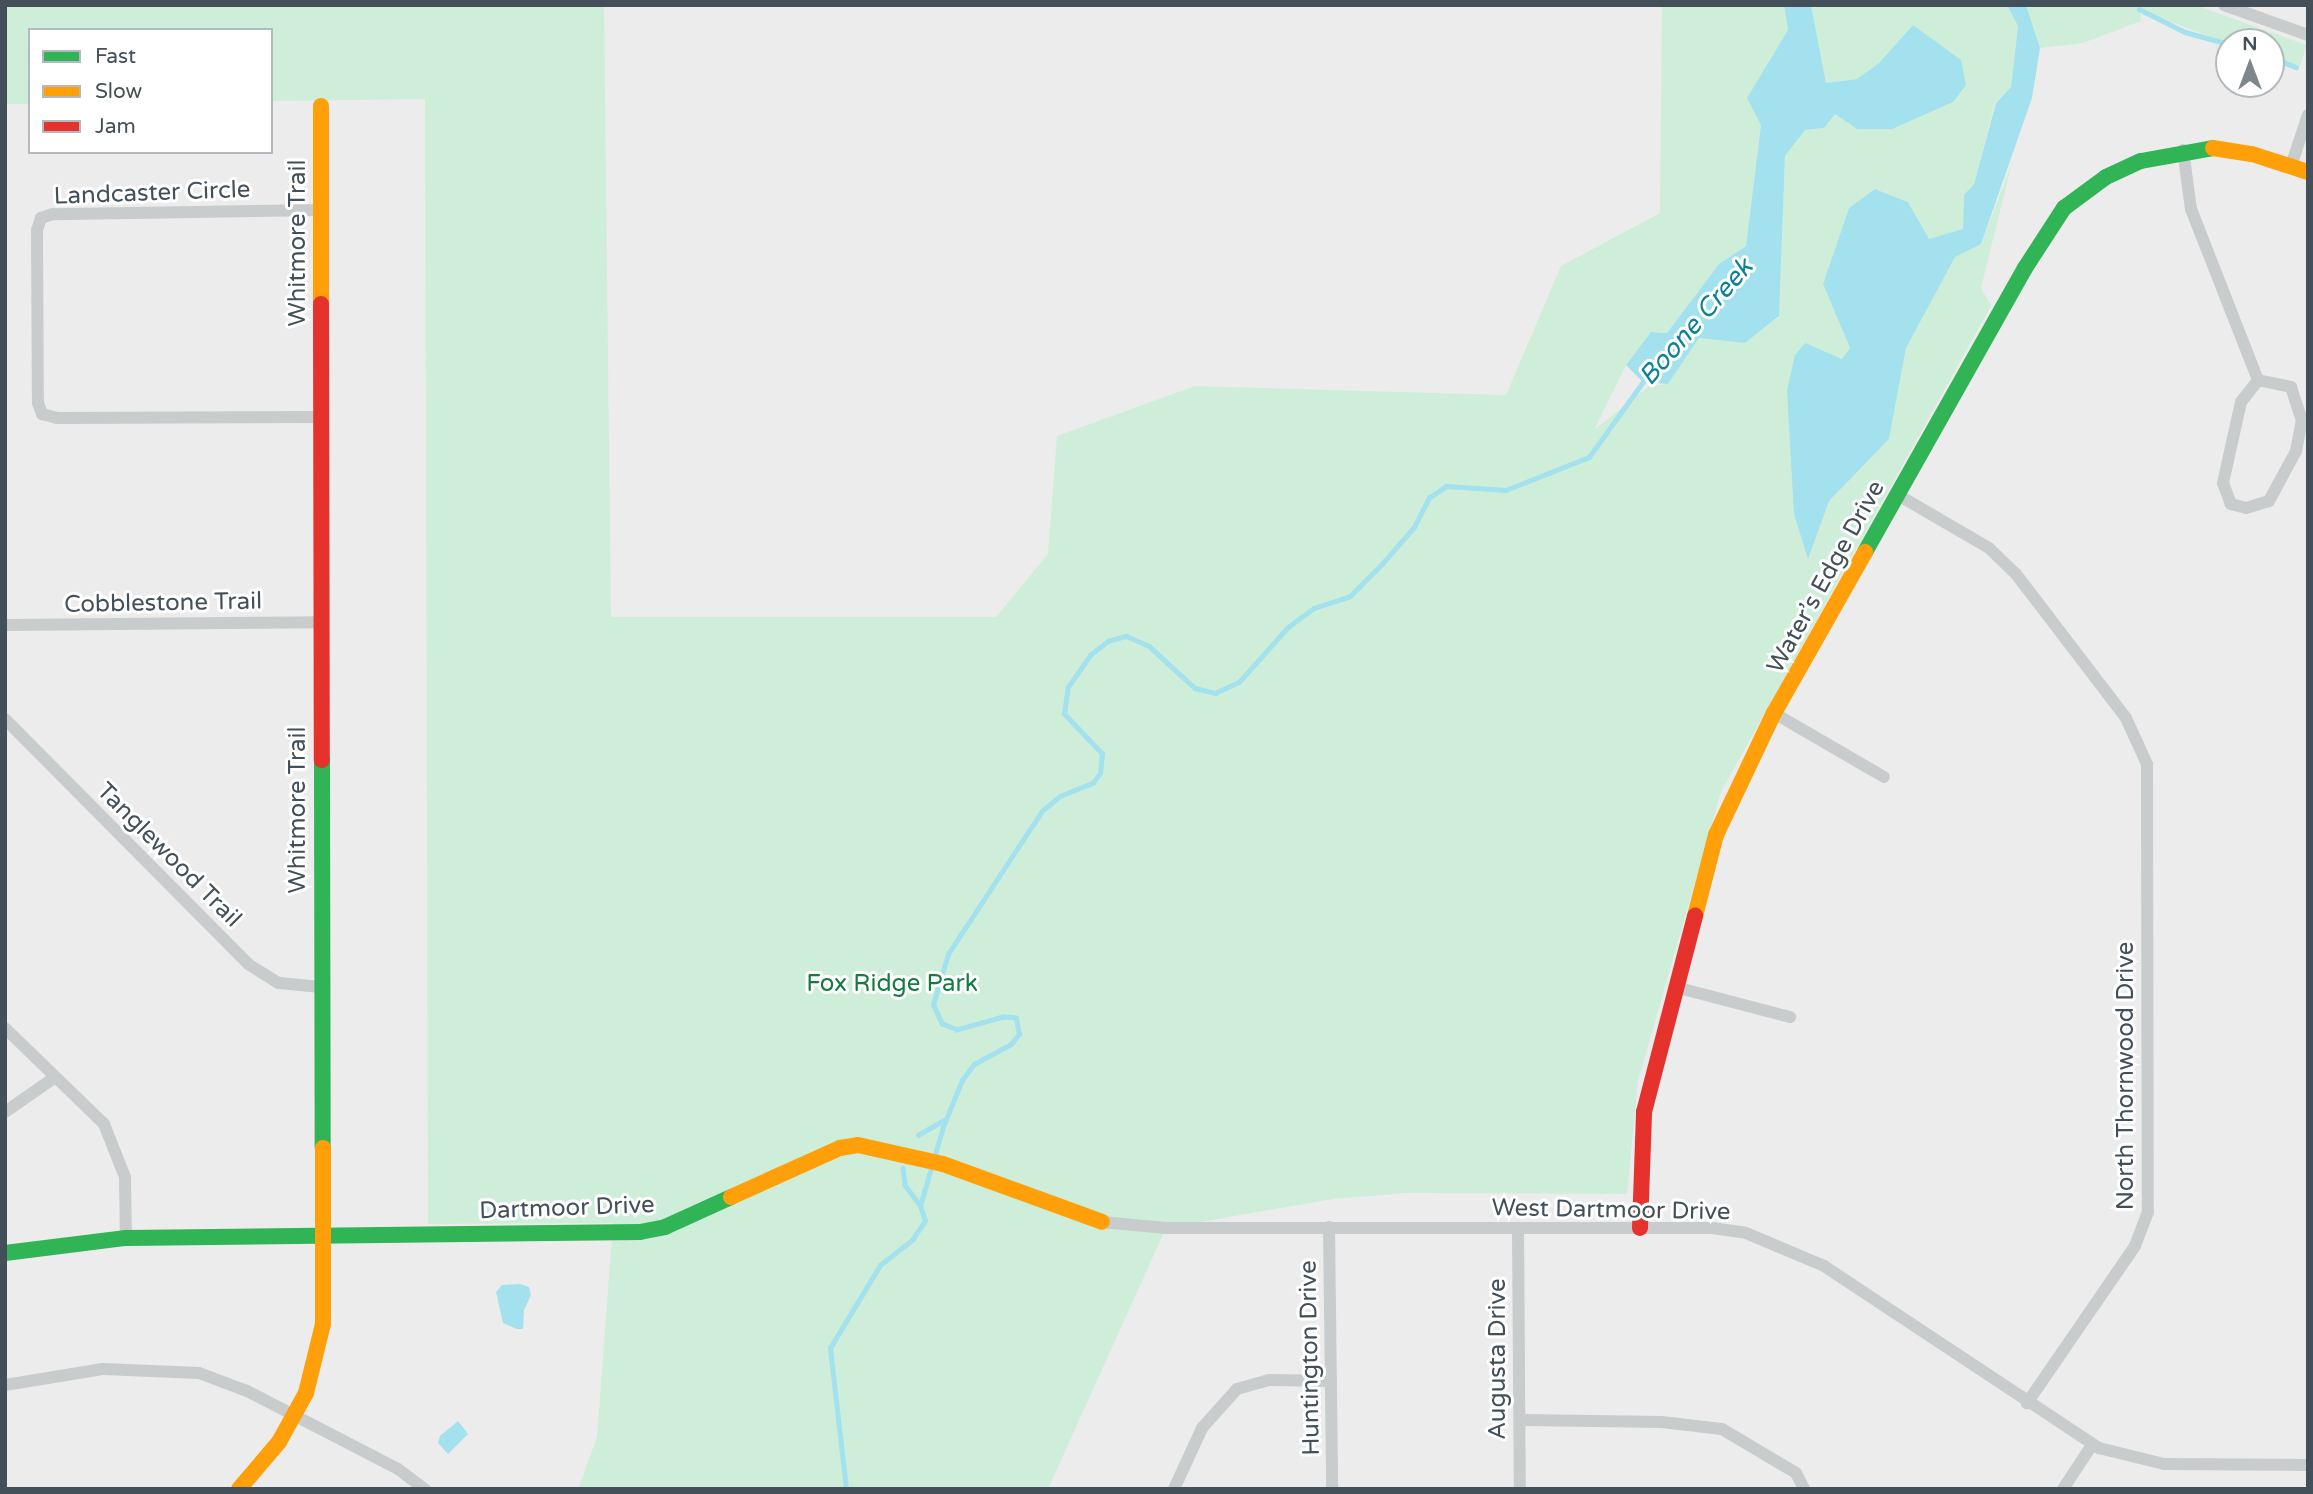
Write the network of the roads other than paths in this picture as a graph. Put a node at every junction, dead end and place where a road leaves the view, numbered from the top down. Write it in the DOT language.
graph roads {
  1 [pos="2224,5"];
  2 [pos="2308,35"];
  3 [pos="321,106"];
  4 [pos="2308,114"];
  5 [pos="2183,150"];
  6 [pos="2291,166"];
  7 [pos="2308,172"];
  8 [pos="321,210"];
  9 [pos="2258,380"];
  10 [pos="321,417"];
  11 [pos="1898,495"];
  12 [pos="321,622"];
  13 [pos="5,625"];
  14 [pos="1774,713"];
  15 [pos="5,719"];
  16 [pos="1884,777"];
  17 [pos="321,987"];
  18 [pos="1675,987"];
  19 [pos="1790,1017"];
  20 [pos="5,1028"];
  21 [pos="54,1077"];
  22 [pos="5,1112"];
  23 [pos="1102,1222"];
  24 [pos="1329,1227"];
  25 [pos="1640,1228"];
  26 [pos="1518,1230"];
  27 [pos="324,1237"];
  28 [pos="126,1238"];
  29 [pos="5,1253"];
  30 [pos="1331,1381"];
  31 [pos="5,1385"];
  32 [pos="2027,1403"];
  33 [pos="294,1418"];
  34 [pos="1520,1420"];
  35 [pos="2092,1445"];
  36 [pos="2308,1465"];
  37 [pos="239,1489"];
  38 [pos="425,1489"];
  39 [pos="1174,1489"];
  40 [pos="1332,1489"];
  41 [pos="1520,1489"];
  42 [pos="1804,1489"];
  43 [pos="2063,1489"];
  1 -- 2 [label="street"];
  3 -- 8 [label="street, Whitmore Trail"];
  4 -- 6 [label="street"];
  5 -- 6 [label="street, Water’s Edge Drive"];
  5 -- 9 [label="street"];
  5 -- 11 [label="street, Water’s Edge Drive"];
  6 -- 7 [label="street, Water’s Edge Drive"];
  8 -- 10 [label="street, Whitmore Trail"];
  8 -- 10 [label="street, Landcaster Circle"];
  9 -- 9 [label="street"];
  10 -- 12 [label="street, Whitmore Trail"];
  11 -- 14 [label="street, Water’s Edge Drive"];
  11 -- 32 [label="street, North Thornwood Drive"];
  12 -- 13 [label="street, Cobblestone Trail"];
  12 -- 17 [label="street, Whitmore Trail"];
  14 -- 16 [label="street"];
  14 -- 18 [label="street, Water’s Edge Drive"];
  15 -- 17 [label="street, Tanglewood Trail"];
  17 -- 27 [label="street, Whitmore Trail"];
  18 -- 19 [label="street"];
  18 -- 25 [label="street, Water’s Edge Drive"];
  20 -- 21 [label="street"];
  21 -- 22 [label="street"];
  21 -- 28 [label="street"];
  23 -- 24 [label="street, West Dartmoor Drive"];
  23 -- 27 [label="street, Dartmoor Drive"];
  24 -- 26 [label="street, West Dartmoor Drive"];
  24 -- 30 [label="street, Huntington Drive"];
  25 -- 26 [label="street, West Dartmoor Drive"];
  25 -- 32 [label="street, West Dartmoor Drive"];
  26 -- 34 [label="street, Augusta Drive"];
  27 -- 28 [label="street, Dartmoor Drive"];
  27 -- 33 [label="street, Whitmore Trail"];
  28 -- 29 [label="street, Dartmoor Drive"];
  30 -- 39 [label="street"];
  30 -- 40 [label="street, Huntington Drive"];
  31 -- 33 [label="street"];
  32 -- 35 [label="street, West Dartmoor Drive"];
  33 -- 37 [label="street, Whitmore Trail"];
  33 -- 38 [label="street"];
  34 -- 41 [label="street, Augusta Drive"];
  34 -- 42 [label="street"];
  35 -- 36 [label="street, West Dartmoor Drive"];
  35 -- 43 [label="street"];
}
